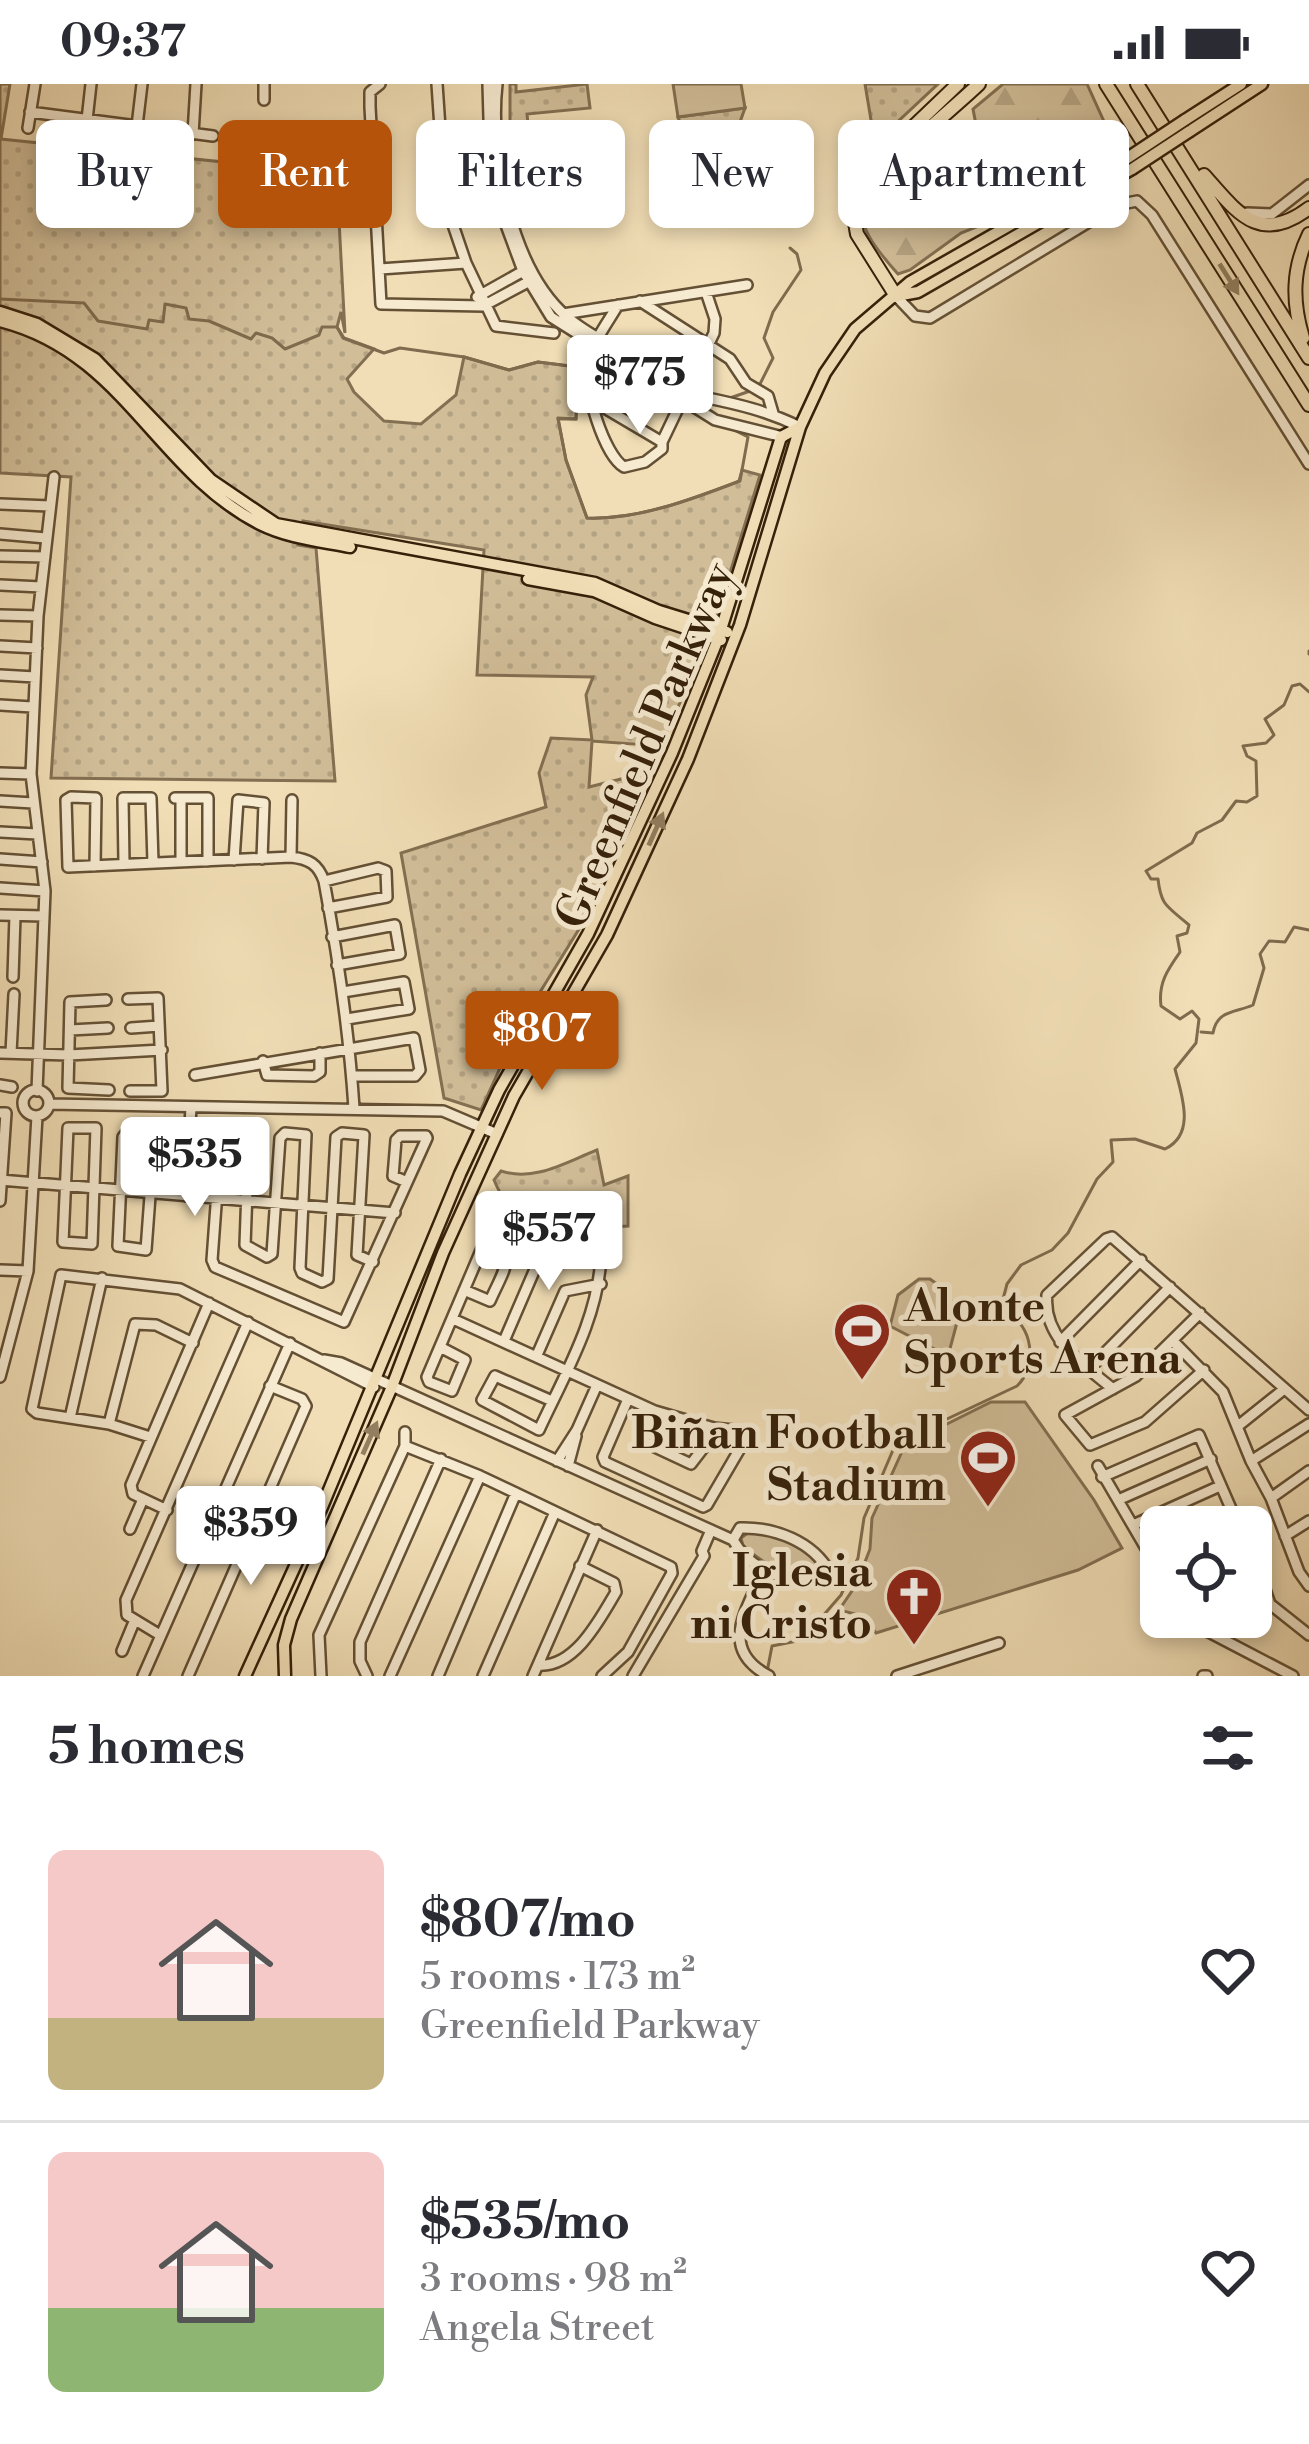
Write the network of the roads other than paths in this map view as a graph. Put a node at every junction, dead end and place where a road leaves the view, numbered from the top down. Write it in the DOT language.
graph roads {
  1 [pos="35,84"];
  2 [pos="91,84"];
  3 [pos="142,84"];
  4 [pos="196,84"];
  5 [pos="264,84"];
  6 [pos="380,84"];
  7 [pos="437,84"];
  8 [pos="488,84"];
  9 [pos="497,84"];
  10 [pos="958,84"];
  11 [pos="980,84"];
  12 [pos="1101,84"];
  13 [pos="1137,84"];
  14 [pos="1241,84"];
  15 [pos="1262,84"];
  16 [pos="264,100"];
  17 [pos="30,112"];
  18 [pos="87,120"];
  19 [pos="138,120"];
  20 [pos="194,120"];
  21 [pos="491,120"];
  22 [pos="495,120"];
  23 [pos="921,120"];
  24 [pos="941,120"];
  25 [pos="1188,126"];
  26 [pos="28,128"];
  27 [pos="194,134"];
  28 [pos="213,136"];
  29 [pos="1181,150"];
  30 [pos="1309,184"];
  31 [pos="1309,208"];
  32 [pos="1239,212"];
  33 [pos="509,228"];
  34 [pos="856,228"];
  35 [pos="1309,234"];
  36 [pos="466,263"];
  37 [pos="380,268"];
  38 [pos="530,274"];
  39 [pos="747,285"];
  40 [pos="706,292"];
  41 [pos="896,296"];
  42 [pos="481,301"];
  43 [pos="640,301"];
  44 [pos="618,304"];
  45 [pos="563,314"];
  46 [pos="0,316"];
  47 [pos="554,333"];
  48 [pos="597,343"];
  49 [pos="709,348"];
  50 [pos="1309,357"];
  51 [pos="684,394"];
  52 [pos="591,400"];
  53 [pos="1309,405"];
  54 [pos="757,408"];
  55 [pos="773,413"];
  56 [pos="749,430"];
  57 [pos="799,433"];
  58 [pos="782,437"];
  59 [pos="662,442"];
  60 [pos="1309,464"];
  61 [pos="54,477"];
  62 [pos="782,496"];
  63 [pos="0,504"];
  64 [pos="760,504"];
  65 [pos="50,506"];
  66 [pos="0,534"];
  67 [pos="46,538"];
  68 [pos="0,556"];
  69 [pos="45,556"];
  70 [pos="0,586"];
  71 [pos="41,587"];
  72 [pos="0,615"];
  73 [pos="38,616"];
  74 [pos="719,635"];
  75 [pos="735,639"];
  76 [pos="0,646"];
  77 [pos="37,648"];
  78 [pos="0,675"];
  79 [pos="35,677"];
  80 [pos="0,705"];
  81 [pos="32,707"];
  82 [pos="0,773"];
  83 [pos="31,774"];
  84 [pos="292,800"];
  85 [pos="0,801"];
  86 [pos="33,803"];
  87 [pos="0,832"];
  88 [pos="38,834"];
  89 [pos="291,857"];
  90 [pos="0,859"];
  91 [pos="262,859"];
  92 [pos="234,860"];
  93 [pos="208,861"];
  94 [pos="42,862"];
  95 [pos="153,862"];
  96 [pos="182,862"];
  97 [pos="124,864"];
  98 [pos="95,866"];
  99 [pos="324,881"];
  100 [pos="0,888"];
  101 [pos="45,891"];
  102 [pos="328,908"];
  103 [pos="0,915"];
  104 [pos="15,916"];
  105 [pos="44,916"];
  106 [pos="332,937"];
  107 [pos="337,965"];
  108 [pos="13,977"];
  109 [pos="343,992"];
  110 [pos="14,994"];
  111 [pos="128,999"];
  112 [pos="106,1000"];
  113 [pos="347,1019"];
  114 [pos="536,1025"];
  115 [pos="159,1026"];
  116 [pos="108,1028"];
  117 [pos="131,1028"];
  118 [pos="70,1030"];
  119 [pos="550,1033"];
  120 [pos="350,1049"];
  121 [pos="162,1050"];
  122 [pos="6,1053"];
  123 [pos="320,1053"];
  124 [pos="41,1054"];
  125 [pos="69,1055"];
  126 [pos="263,1061"];
  127 [pos="194,1076"];
  128 [pos="352,1076"];
  129 [pos="109,1090"];
  130 [pos="37,1091"];
  131 [pos="130,1091"];
  132 [pos="49,1104"];
  133 [pos="191,1107"];
  134 [pos="354,1108"];
  135 [pos="0,1113"];
  136 [pos="37,1116"];
  137 [pos="482,1127"];
  138 [pos="496,1134"];
  139 [pos="1,1180"];
  140 [pos="407,1182"];
  141 [pos="34,1183"];
  142 [pos="66,1186"];
  143 [pos="94,1188"];
  144 [pos="120,1190"];
  145 [pos="153,1192"];
  146 [pos="186,1196"];
  147 [pos="216,1198"];
  148 [pos="0,1201"];
  149 [pos="247,1201"];
  150 [pos="277,1203"];
  151 [pos="304,1205"];
  152 [pos="333,1207"];
  153 [pos="361,1209"];
  154 [pos="394,1213"];
  155 [pos="1141,1260"];
  156 [pos="374,1262"];
  157 [pos="0,1270"];
  158 [pos="28,1271"];
  159 [pos="102,1278"];
  160 [pos="601,1284"];
  161 [pos="1171,1287"];
  162 [pos="464,1290"];
  163 [pos="209,1303"];
  164 [pos="1201,1313"];
  165 [pos="453,1319"];
  166 [pos="248,1322"];
  167 [pos="504,1341"];
  168 [pos="1173,1341"];
  169 [pos="193,1342"];
  170 [pos="1060,1342"];
  171 [pos="290,1343"];
  172 [pos="440,1347"];
  173 [pos="536,1355"];
  174 [pos="1089,1369"];
  175 [pos="567,1370"];
  176 [pos="1204,1370"];
  177 [pos="0,1378"];
  178 [pos="374,1384"];
  179 [pos="597,1385"];
  180 [pos="270,1386"];
  181 [pos="392,1389"];
  182 [pos="1113,1389"];
  183 [pos="1283,1390"];
  184 [pos="628,1399"];
  185 [pos="552,1401"];
  186 [pos="1309,1410"];
  187 [pos="655,1411"];
  188 [pos="70,1418"];
  189 [pos="109,1424"];
  190 [pos="1309,1424"];
  191 [pos="1238,1426"];
  192 [pos="713,1428"];
  193 [pos="404,1432"];
  194 [pos="149,1437"];
  195 [pos="405,1447"];
  196 [pos="441,1459"];
  197 [pos="1211,1459"];
  198 [pos="1251,1461"];
  199 [pos="562,1464"];
  200 [pos="1309,1471"];
  201 [pos="480,1476"];
  202 [pos="1220,1486"];
  203 [pos="516,1493"];
  204 [pos="222,1496"];
  205 [pos="1271,1498"];
  206 [pos="142,1499"];
  207 [pos="1118,1500"];
  208 [pos="1229,1506"];
  209 [pos="167,1510"];
  210 [pos="555,1512"];
  211 [pos="1309,1521"];
  212 [pos="1133,1525"];
  213 [pos="130,1529"];
  214 [pos="597,1530"];
  215 [pos="711,1531"];
  216 [pos="207,1532"];
  217 [pos="1286,1536"];
  218 [pos="1140,1537"];
  219 [pos="733,1540"];
  220 [pos="580,1566"];
  221 [pos="764,1570"];
  222 [pos="1309,1586"];
  223 [pos="1272,1605"];
  224 [pos="134,1622"];
  225 [pos="160,1635"];
  226 [pos="1309,1635"];
  227 [pos="1218,1638"];
  228 [pos="999,1643"];
  229 [pos="260,1651"];
  230 [pos="122,1652"];
  231 [pos="283,1654"];
  232 [pos="535,1671"];
  233 [pos="144,1673"];
  234 [pos="158,1676"];
  235 [pos="188,1676"];
  236 [pos="245,1676"];
  237 [pos="285,1676"];
  238 [pos="321,1676"];
  239 [pos="367,1676"];
  240 [pos="390,1676"];
  241 [pos="438,1676"];
  242 [pos="484,1676"];
  243 [pos="602,1676"];
  244 [pos="634,1676"];
  245 [pos="769,1676"];
  246 [pos="897,1676"];
  247 [pos="1293,1676"];
  1 -- 17 [label="street"];
  2 -- 18 [label="street"];
  3 -- 19 [label="street"];
  4 -- 20 [label="street"];
  5 -- 16 [label="street"];
  6 -- 37 [label="street"];
  7 -- 36 [label="street"];
  8 -- 21 [label="street"];
  9 -- 22 [label="street"];
  10 -- 23 [label="highway"];
  11 -- 24 [label="highway"];
  12 -- 53 [label="highway, one-way"];
  13 -- 29 [label="highway"];
  14 -- 25 [label="main road, Greenfield Parkway"];
  15 -- 25 [label="main road, Greenfield Parkway"];
  17 -- 18 [label="street"];
  17 -- 26 [label="street"];
  25 -- 41 [label="main road, Greenfield Parkway, bridge"];
  27 -- 28 [label="street"];
  29 -- 32 [label="highway"];
  29 -- 50 [label="highway"];
  30 -- 32 [label="street"];
  31 -- 32 [label="highway"];
  33 -- 38 [label="street"];
  34 -- 41 [label="highway"];
  35 -- 50 [label="highway"];
  36 -- 37 [label="street"];
  36 -- 42 [label="street"];
  37 -- 42 [label="street"];
  38 -- 42 [label="street"];
  38 -- 45 [label="street"];
  38 -- 48 [label="street"];
  39 -- 40 [label="street"];
  40 -- 43 [label="street"];
  40 -- 49 [label="street"];
  41 -- 57 [label="main road, Greenfield Parkway"];
  41 -- 60 [label="street"];
  42 -- 47 [label="street"];
  43 -- 44 [label="street"];
  43 -- 49 [label="street"];
  44 -- 45 [label="street"];
  44 -- 48 [label="street"];
  45 -- 48 [label="street"];
  46 -- 74 [label="main road"];
  48 -- 51 [label="street"];
  48 -- 52 [label="street"];
  49 -- 51 [label="street"];
  49 -- 55 [label="street"];
  51 -- 54 [label="street"];
  51 -- 56 [label="street"];
  51 -- 59 [label="street"];
  52 -- 59 [label="street"];
  52 -- 59 [label="street"];
  54 -- 55 [label="street"];
  54 -- 56 [label="street"];
  55 -- 57 [label="street"];
  56 -- 58 [label="street"];
  57 -- 58 [label="main road"];
  57 -- 62 [label="main road, Greenfield Parkway"];
  58 -- 64 [label="main road, Greenfield Parkway"];
  61 -- 65 [label="street"];
  62 -- 64 [label="main road"];
  62 -- 75 [label="main road, Greenfield Parkway"];
  63 -- 65 [label="street"];
  64 -- 74 [label="main road, Greenfield Parkway"];
  65 -- 67 [label="street"];
  66 -- 67 [label="street"];
  67 -- 69 [label="street"];
  68 -- 69 [label="street"];
  69 -- 71 [label="street"];
  70 -- 71 [label="street"];
  71 -- 73 [label="street"];
  72 -- 73 [label="street"];
  73 -- 77 [label="street"];
  74 -- 75 [label="main road"];
  74 -- 114 [label="main road, Greenfield Parkway"];
  119 -- 75 [label="main road, Greenfield Parkway, one-way"];
  76 -- 77 [label="street"];
  77 -- 79 [label="street"];
  78 -- 79 [label="street"];
  79 -- 81 [label="street"];
  80 -- 81 [label="street"];
  81 -- 83 [label="street"];
  82 -- 83 [label="street"];
  83 -- 86 [label="street"];
  84 -- 89 [label="street"];
  85 -- 86 [label="street"];
  86 -- 88 [label="street"];
  87 -- 88 [label="street"];
  88 -- 94 [label="street"];
  89 -- 91 [label="street"];
  89 -- 99 [label="street"];
  90 -- 94 [label="street"];
  91 -- 92 [label="street"];
  91 -- 92 [label="street"];
  92 -- 93 [label="street"];
  93 -- 96 [label="street"];
  93 -- 96 [label="street"];
  94 -- 101 [label="street"];
  95 -- 96 [label="street"];
  95 -- 97 [label="street"];
  95 -- 97 [label="street"];
  97 -- 98 [label="street"];
  98 -- 98 [label="street"];
  99 -- 102 [label="street"];
  99 -- 102 [label="street"];
  100 -- 101 [label="street"];
  101 -- 105 [label="street"];
  102 -- 106 [label="street"];
  103 -- 104 [label="street"];
  104 -- 105 [label="street"];
  104 -- 108 [label="street"];
  105 -- 124 [label="street"];
  106 -- 107 [label="street"];
  106 -- 107 [label="street"];
  107 -- 109 [label="street"];
  109 -- 113 [label="street"];
  109 -- 113 [label="street"];
  110 -- 122 [label="street"];
  111 -- 115 [label="street"];
  112 -- 118 [label="street"];
  113 -- 120 [label="street"];
  114 -- 119 [label="main road"];
  114 -- 137 [label="main road, Greenfield Parkway"];
  115 -- 117 [label="street"];
  115 -- 121 [label="street"];
  116 -- 118 [label="street"];
  118 -- 125 [label="street"];
  119 -- 138 [label="main road, Greenfield Parkway"];
  120 -- 123 [label="street"];
  120 -- 128 [label="street"];
  120 -- 128 [label="street"];
  121 -- 125 [label="street"];
  121 -- 131 [label="street"];
  122 -- 124 [label="street"];
  123 -- 126 [label="street"];
  123 -- 126 [label="street"];
  124 -- 125 [label="street"];
  124 -- 130 [label="street"];
  125 -- 129 [label="street"];
  126 -- 127 [label="street"];
  128 -- 134 [label="street"];
  130 -- 132 [label="street"];
  130 -- 136 [label="street"];
  132 -- 133 [label="street"];
  132 -- 136 [label="street"];
  133 -- 134 [label="street"];
  133 -- 146 [label="street"];
  134 -- 137 [label="street"];
  135 -- 139 [label="street"];
  136 -- 141 [label="street"];
  137 -- 138 [label="street"];
  137 -- 178 [label="main road, Greenfield Parkway"];
  138 -- 181 [label="main road, Greenfield Parkway"];
  139 -- 141 [label="street"];
  139 -- 148 [label="street"];
  140 -- 140 [label="street"];
  140 -- 154 [label="street"];
  141 -- 142 [label="street"];
  141 -- 158 [label="street"];
  142 -- 143 [label="street"];
  142 -- 143 [label="street"];
  142 -- 143 [label="street"];
  143 -- 144 [label="street"];
  144 -- 145 [label="street"];
  144 -- 145 [label="street"];
  144 -- 145 [label="street"];
  145 -- 146 [label="street"];
  146 -- 147 [label="street"];
  147 -- 149 [label="street"];
  147 -- 149 [label="street"];
  147 -- 156 [label="street"];
  149 -- 150 [label="street"];
  149 -- 150 [label="street"];
  150 -- 151 [label="street"];
  150 -- 151 [label="street"];
  151 -- 152 [label="street"];
  151 -- 152 [label="street"];
  152 -- 153 [label="street"];
  152 -- 153 [label="street"];
  153 -- 154 [label="street"];
  153 -- 156 [label="street"];
  154 -- 156 [label="street"];
  155 -- 161 [label="street"];
  155 -- 170 [label="street"];
  155 -- 170 [label="street"];
  157 -- 158 [label="street"];
  158 -- 177 [label="street"];
  159 -- 163 [label="street"];
  159 -- 188 [label="street"];
  159 -- 188 [label="street"];
  160 -- 167 [label="street"];
  160 -- 173 [label="street"];
  160 -- 175 [label="street"];
  161 -- 164 [label="street"];
  161 -- 174 [label="street"];
  162 -- 162 [label="street"];
  162 -- 165 [label="street"];
  163 -- 166 [label="street"];
  163 -- 169 [label="street"];
  164 -- 168 [label="street"];
  164 -- 183 [label="street"];
  165 -- 167 [label="street"];
  165 -- 172 [label="street"];
  166 -- 171 [label="street"];
  166 -- 209 [label="street"];
  167 -- 173 [label="street"];
  168 -- 176 [label="street"];
  168 -- 182 [label="street"];
  169 -- 189 [label="street"];
  169 -- 194 [label="street"];
  170 -- 174 [label="street"];
  171 -- 178 [label="street"];
  171 -- 180 [label="street"];
  172 -- 172 [label="street"];
  173 -- 175 [label="street"];
  174 -- 182 [label="street"];
  175 -- 179 [label="street"];
  175 -- 185 [label="street"];
  176 -- 182 [label="street"];
  176 -- 191 [label="street"];
  178 -- 181 [label="street"];
  178 -- 229 [label="main road, Greenfield Parkway"];
  179 -- 184 [label="street"];
  179 -- 199 [label="street"];
  180 -- 204 [label="street"];
  180 -- 204 [label="street"];
  181 -- 199 [label="street"];
  231 -- 181 [label="main road, Greenfield Parkway, one-way"];
  183 -- 186 [label="street"];
  183 -- 191 [label="street"];
  184 -- 187 [label="street"];
  184 -- 192 [label="street"];
  185 -- 185 [label="street"];
  187 -- 192 [label="street"];
  187 -- 192 [label="street"];
  188 -- 189 [label="street"];
  189 -- 194 [label="street"];
  190 -- 198 [label="street"];
  191 -- 198 [label="street"];
  193 -- 195 [label="street"];
  194 -- 206 [label="street"];
  195 -- 196 [label="street"];
  195 -- 238 [label="street"];
  196 -- 201 [label="street"];
  196 -- 239 [label="street"];
  197 -- 202 [label="street"];
  197 -- 207 [label="street"];
  197 -- 207 [label="street"];
  198 -- 205 [label="street"];
  199 -- 215 [label="street"];
  200 -- 205 [label="street"];
  201 -- 203 [label="street"];
  201 -- 240 [label="street"];
  202 -- 208 [label="street"];
  202 -- 212 [label="street"];
  203 -- 210 [label="street"];
  203 -- 241 [label="street"];
  204 -- 216 [label="street"];
  205 -- 217 [label="street"];
  206 -- 209 [label="street"];
  206 -- 213 [label="street"];
  207 -- 212 [label="street"];
  209 -- 224 [label="street"];
  210 -- 214 [label="street"];
  210 -- 242 [label="street"];
  211 -- 217 [label="street"];
  212 -- 218 [label="street"];
  214 -- 220 [label="street"];
  214 -- 243 [label="street"];
  215 -- 219 [label="street"];
  215 -- 244 [label="street"];
  216 -- 225 [label="street"];
  216 -- 235 [label="street"];
  217 -- 222 [label="street"];
  219 -- 221 [label="street"];
  219 -- 221 [label="street"];
  220 -- 232 [label="street"];
  220 -- 232 [label="street"];
  221 -- 245 [label="street"];
  223 -- 226 [label="street"];
  224 -- 225 [label="street"];
  224 -- 230 [label="street"];
  225 -- 233 [label="street"];
  227 -- 247 [label="street"];
  228 -- 246 [label="street"];
  229 -- 231 [label="main road"];
  229 -- 236 [label="main road, Greenfield Parkway"];
  231 -- 237 [label="main road, Greenfield Parkway"];
  233 -- 234 [label="street"];
}
